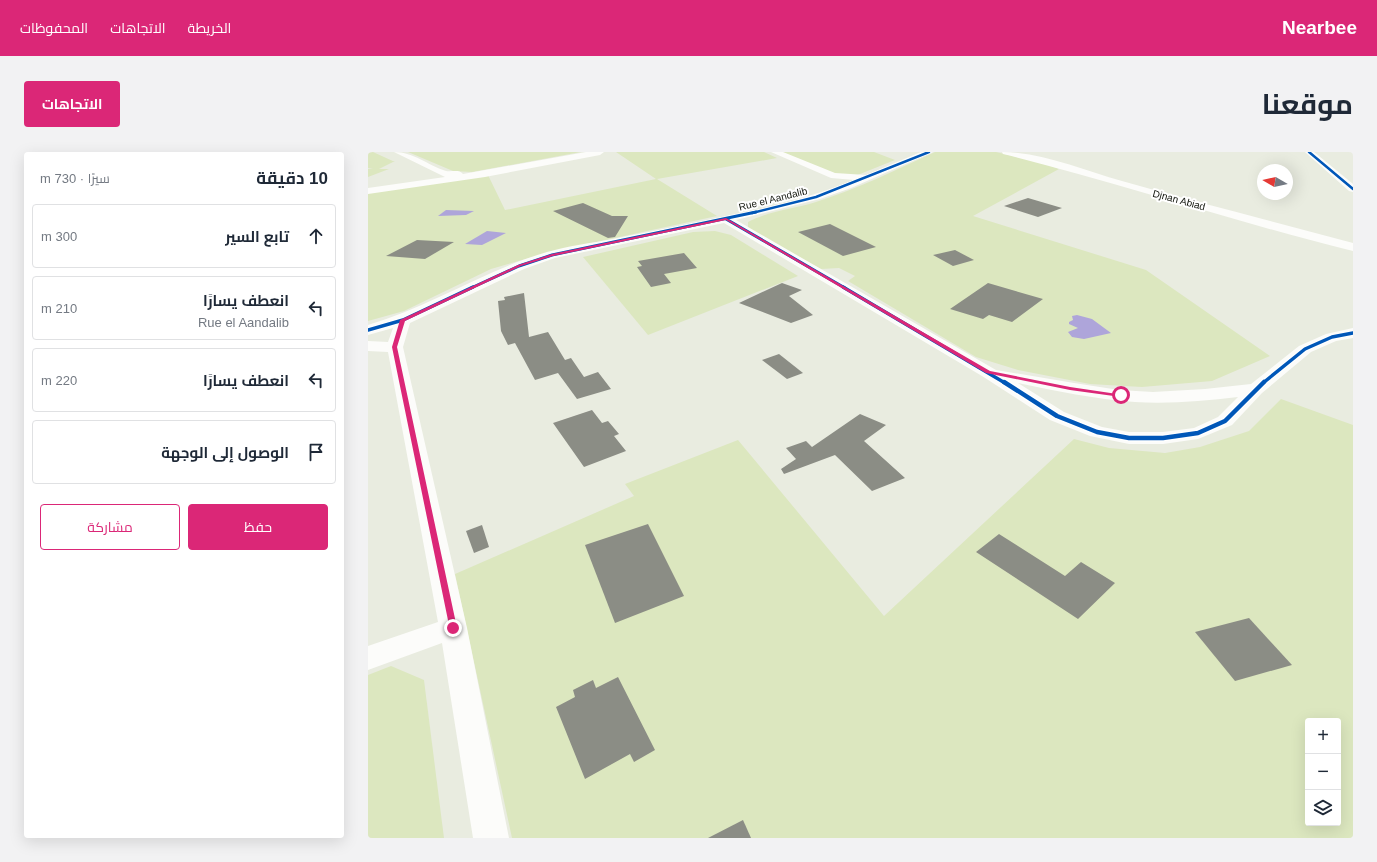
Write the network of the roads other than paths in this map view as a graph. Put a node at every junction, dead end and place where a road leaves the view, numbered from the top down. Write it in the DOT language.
graph roads {
  1 [pos="398,152"];
  2 [pos="600,152"];
  3 [pos="775,152"];
  4 [pos="929,152"];
  5 [pos="1006,152"];
  6 [pos="1309,152"];
  7 [pos="446,174"];
  8 [pos="485,174"];
  9 [pos="878,174"];
  10 [pos="834,176"];
  11 [pos="432,182"];
  12 [pos="1353,189"];
  13 [pos="368,191"];
  14 [pos="833,192"];
  15 [pos="726,219"];
  16 [pos="1353,247"];
  17 [pos="403,320"];
  18 [pos="368,330"];
  19 [pos="1353,333"];
  20 [pos="368,346"];
  21 [pos="395,347"];
  22 [pos="988,372"];
  23 [pos="1256,389"];
  24 [pos="453,628"];
  25 [pos="368,658"];
  26 [pos="491,838"];
  1 -- 7 [label="street"];
  2 -- 8 [label="street"];
  3 -- 10 [label="street"];
  4 -- 9 [label="street, Rue el Aandalib"];
  5 -- 16 [label="street, Djnan Abiad"];
  6 -- 12 [label="street"];
  7 -- 8 [label="street"];
  7 -- 11 [label="street"];
  8 -- 11 [label="street"];
  9 -- 10 [label="street"];
  9 -- 14 [label="street, Rue el Aandalib"];
  10 -- 14 [label="street"];
  11 -- 13 [label="street"];
  14 -- 15 [label="street, Rue el Aandalib"];
  15 -- 17 [label="street, Rue el Aandalib"];
  15 -- 22 [label="street"];
  17 -- 18 [label="street, Rue el Aandalib"];
  17 -- 21 [label="street"];
  19 -- 23 [label="street"];
  20 -- 21 [label="street"];
  21 -- 24 [label="street"];
  22 -- 23 [label="street"];
  22 -- 23 [label="street"];
  24 -- 25 [label="street"];
  24 -- 26 [label="street"];
}
